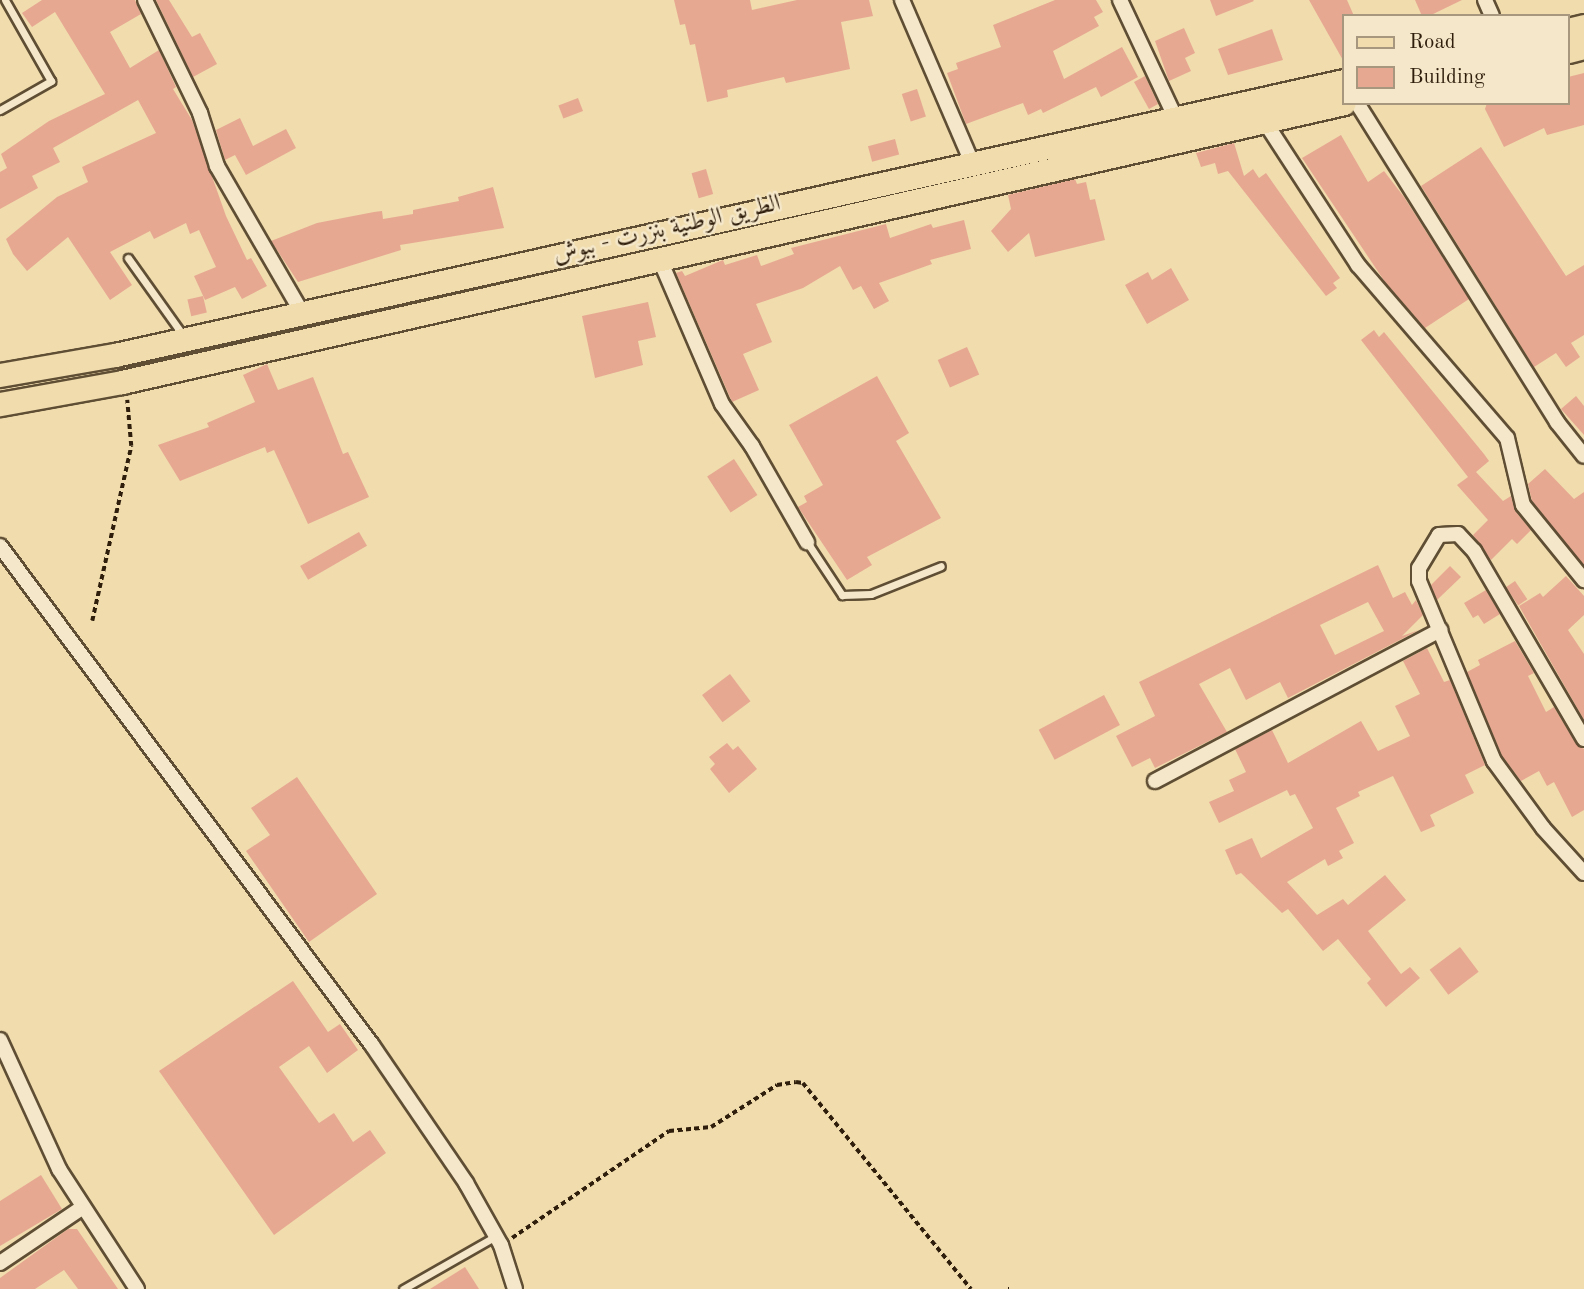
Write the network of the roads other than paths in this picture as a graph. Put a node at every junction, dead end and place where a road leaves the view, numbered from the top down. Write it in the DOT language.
graph roads {
  1 [pos="5,0"];
  2 [pos="145,0"];
  3 [pos="902,0"];
  4 [pos="1120,0"];
  5 [pos="1342,81"];
  6 [pos="1342,103"];
  7 [pos="1358,105"];
  8 [pos="0,110"];
  9 [pos="1176,119"];
  10 [pos="1265,122"];
  11 [pos="973,165"];
  12 [pos="128,258"];
  13 [pos="660,260"];
  14 [pos="301,311"];
  15 [pos="186,338"];
  16 [pos="0,375"];
  17 [pos="0,404"];
  18 [pos="1584,456"];
  19 [pos="807,542"];
  20 [pos="0,546"];
  21 [pos="942,566"];
  22 [pos="1584,580"];
  23 [pos="1440,630"];
  24 [pos="1584,739"];
  25 [pos="1155,782"];
  26 [pos="1584,873"];
  27 [pos="0,1040"];
  28 [pos="83,1207"];
  29 [pos="498,1241"];
  30 [pos="0,1263"];
  31 [pos="137,1289"];
  32 [pos="403,1289"];
  33 [pos="515,1289"];
  1 -- 8 [label="lane"];
  2 -- 14 [label="street"];
  3 -- 11 [label="street"];
  4 -- 9 [label="street"];
  5 -- 9 [label="main road, الطريق الوطنية بنزرت - ببوش"];
  6 -- 10 [label="main road, الطريق الوطنية بنزرت - ببوش"];
  7 -- 18 [label="street"];
  9 -- 11 [label="main road, الطريق الوطنية بنزرت - ببوش"];
  10 -- 13 [label="main road, الطريق الوطنية بنزرت - ببوش"];
  10 -- 22 [label="street"];
  11 -- 14 [label="main road, الطريق الوطنية بنزرت - ببوش"];
  12 -- 15 [label="lane"];
  13 -- 17 [label="main road, الطريق الوطنية بنزرت - ببوش"];
  13 -- 19 [label="street"];
  14 -- 15 [label="main road, الطريق الوطنية بنزرت - ببوش"];
  15 -- 16 [label="main road, الطريق الوطنية بنزرت - ببوش"];
  19 -- 21 [label="lane"];
  20 -- 29 [label="street"];
  23 -- 24 [label="street"];
  23 -- 25 [label="street"];
  23 -- 26 [label="street"];
  27 -- 28 [label="street"];
  28 -- 30 [label="street"];
  28 -- 31 [label="street"];
  29 -- 32 [label="lane"];
  29 -- 33 [label="street"];
}
